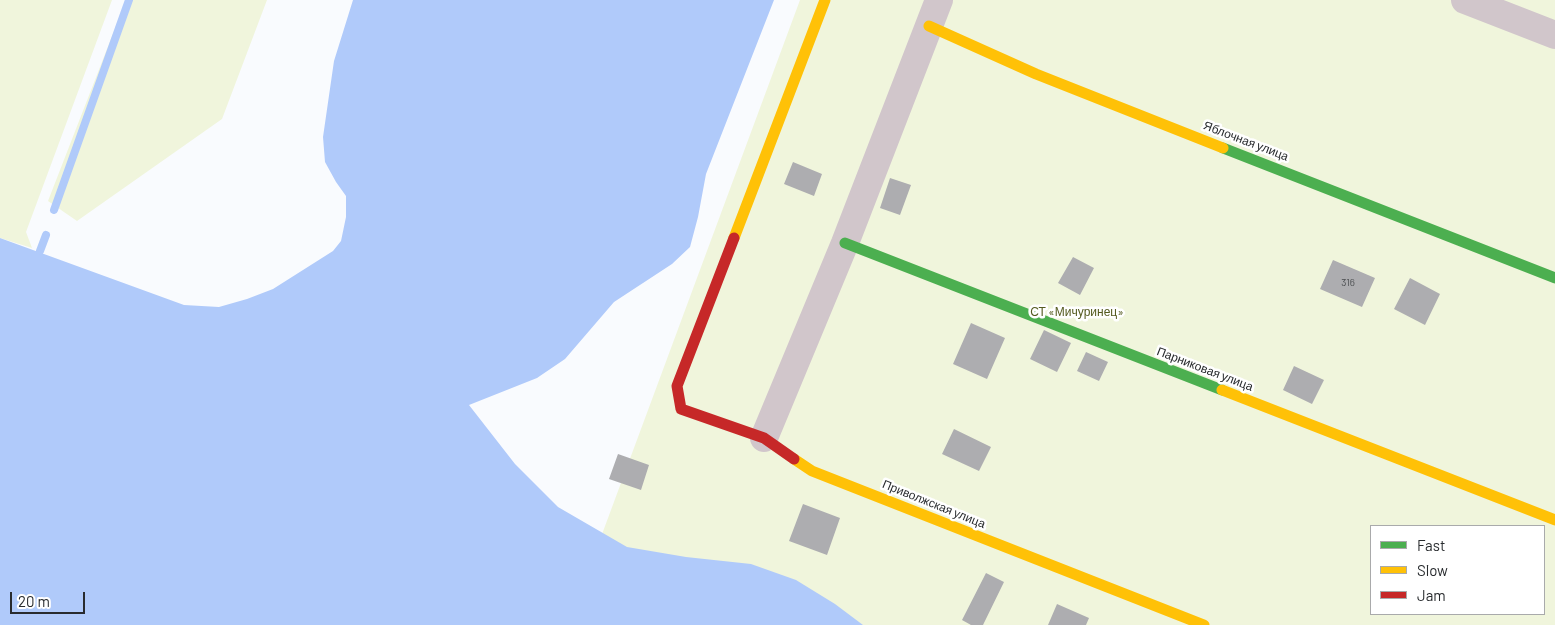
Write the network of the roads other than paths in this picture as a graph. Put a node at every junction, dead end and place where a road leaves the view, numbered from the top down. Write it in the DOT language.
graph roads {
  1 [pos="825,0"];
  2 [pos="939,0"];
  3 [pos="1465,0"];
  4 [pos="928,26"];
  5 [pos="1555,35"];
  6 [pos="845,243"];
  7 [pos="1555,278"];
  8 [pos="764,438"];
  9 [pos="1555,520"];
  10 [pos="1204,625"];
  1 -- 8 [label="street, Приволжская улица"];
  2 -- 4 [label="street"];
  3 -- 5 [label="street"];
  4 -- 6 [label="street"];
  4 -- 7 [label="street, Яблочная улица"];
  6 -- 8 [label="street"];
  6 -- 9 [label="street, Парниковая улица"];
  8 -- 10 [label="street, Приволжская улица"];
}
